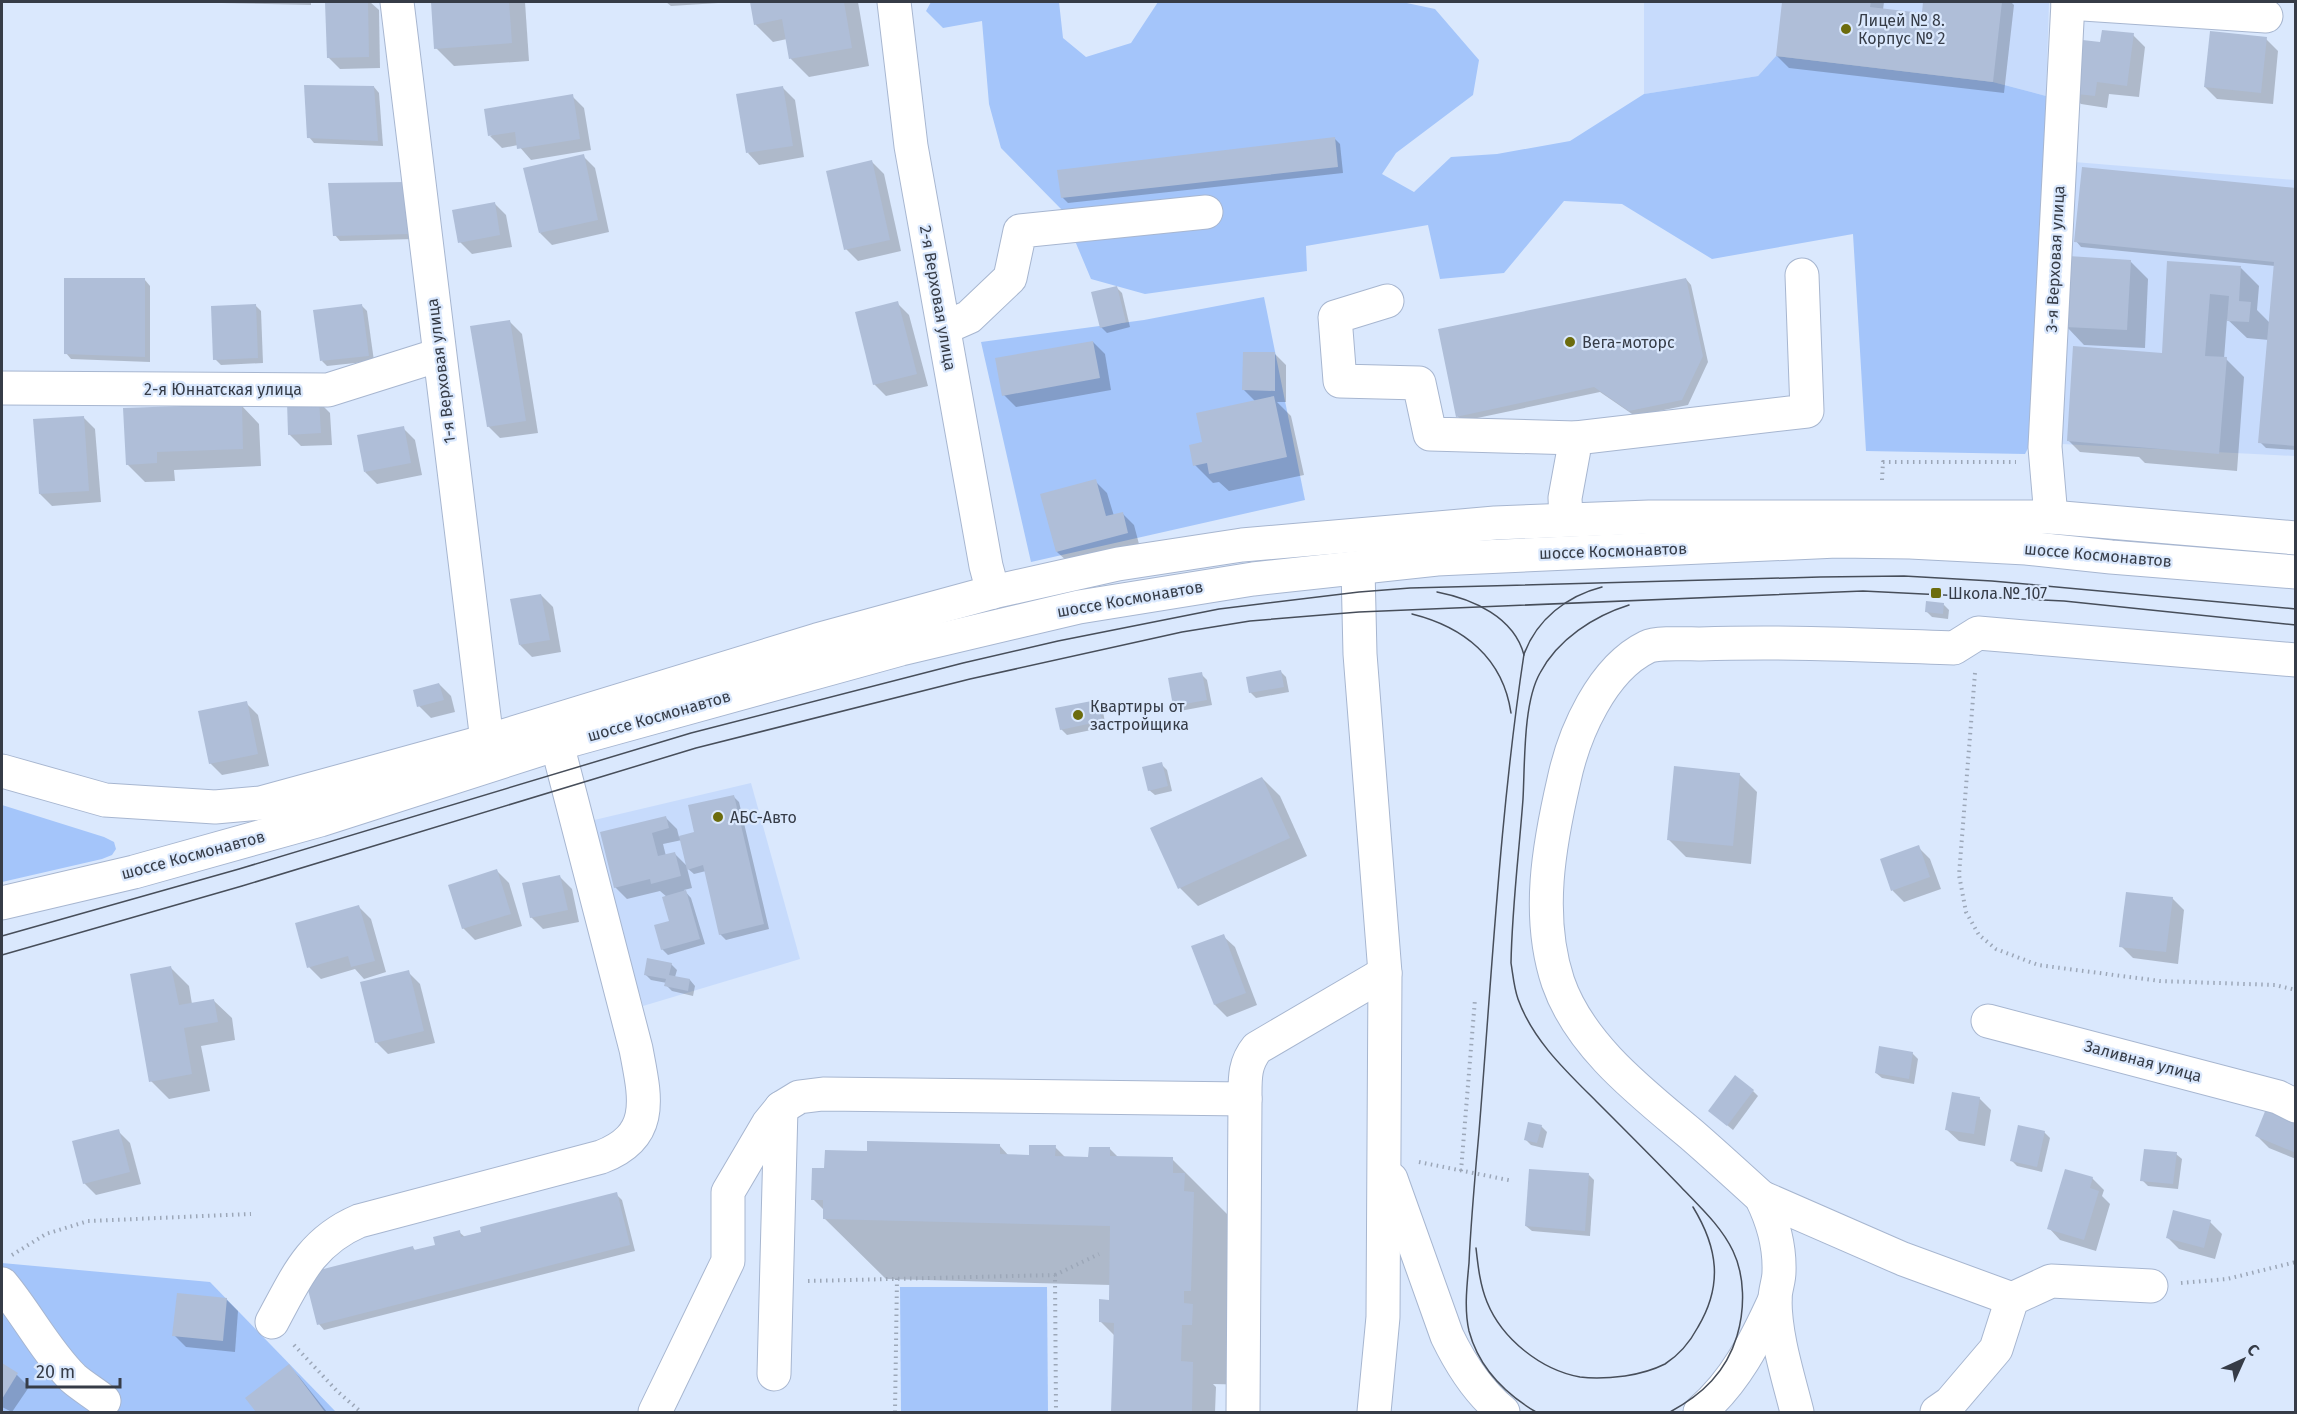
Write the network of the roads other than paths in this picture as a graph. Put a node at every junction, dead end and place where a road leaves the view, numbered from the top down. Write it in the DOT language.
graph roads {
  1 [pos="397,2"];
  2 [pos="894,2"];
  3 [pos="2068,2"];
  4 [pos="2266,16"];
  5 [pos="1206,212"];
  6 [pos="1802,275"];
  7 [pos="1387,301"];
  8 [pos="944,328"];
  9 [pos="439,356"];
  10 [pos="2,388"];
  11 [pos="1576,438"];
  12 [pos="2051,517"];
  13 [pos="1566,519"];
  14 [pos="2295,538"];
  15 [pos="1358,569"];
  16 [pos="2295,572"];
  17 [pos="993,592"];
  18 [pos="2295,660"];
  19 [pos="487,741"];
  20 [pos="557,744"];
  21 [pos="2,771"];
  22 [pos="2,903"];
  23 [pos="1385,973"];
  24 [pos="1988,1021"];
  25 [pos="1245,1098"];
  26 [pos="2295,1106"];
  27 [pos="781,1108"];
  28 [pos="1383,1155"];
  29 [pos="1761,1197"];
  30 [pos="6,1270"];
  31 [pos="2151,1287"];
  32 [pos="1775,1299"];
  33 [pos="2012,1299"];
  34 [pos="272,1322"];
  35 [pos="774,1374"];
  36 [pos="104,1401"];
  37 [pos="655,1413"];
  38 [pos="1243,1413"];
  39 [pos="1374,1413"];
  40 [pos="1503,1413"];
  41 [pos="1700,1413"];
  42 [pos="1797,1413"];
  43 [pos="1938,1413"];
  1 -- 9 [label="main road, 1-я Верховая улица"];
  2 -- 8 [label="main road, 2-я Верховая улица"];
  3 -- 4 [label="main road"];
  3 -- 12 [label="main road, 3-я Верховая улица"];
  5 -- 8 [label="main road"];
  6 -- 11 [label="main road"];
  7 -- 11 [label="main road"];
  8 -- 17 [label="main road, 2-я Верховая улица"];
  9 -- 10 [label="main road, 2-я Юннатская улица"];
  9 -- 19 [label="main road, 1-я Верховая улица"];
  11 -- 13 [label="main road"];
  12 -- 13 [label="main road, шоссе Космонавтов"];
  12 -- 14 [label="main road, шоссе Космонавтов"];
  13 -- 17 [label="main road, шоссе Космонавтов"];
  15 -- 16 [label="main road, шоссе Космонавтов"];
  15 -- 20 [label="main road, шоссе Космонавтов"];
  15 -- 23 [label="main road"];
  17 -- 19 [label="main road, шоссе Космонавтов"];
  18 -- 29 [label="main road"];
  19 -- 21 [label="main road, шоссе Космонавтов"];
  20 -- 22 [label="main road, шоссе Космонавтов"];
  20 -- 34 [label="main road"];
  23 -- 25 [label="main road"];
  23 -- 28 [label="main road"];
  24 -- 26 [label="main road, Заливная улица"];
  25 -- 27 [label="main road"];
  25 -- 38 [label="main road"];
  27 -- 35 [label="main road"];
  27 -- 37 [label="main road"];
  28 -- 39 [label="main road"];
  28 -- 40 [label="main road"];
  29 -- 32 [label="main road"];
  29 -- 33 [label="main road"];
  30 -- 36 [label="main road"];
  31 -- 33 [label="main road"];
  32 -- 41 [label="main road"];
  32 -- 42 [label="main road"];
  33 -- 43 [label="main road"];
}
